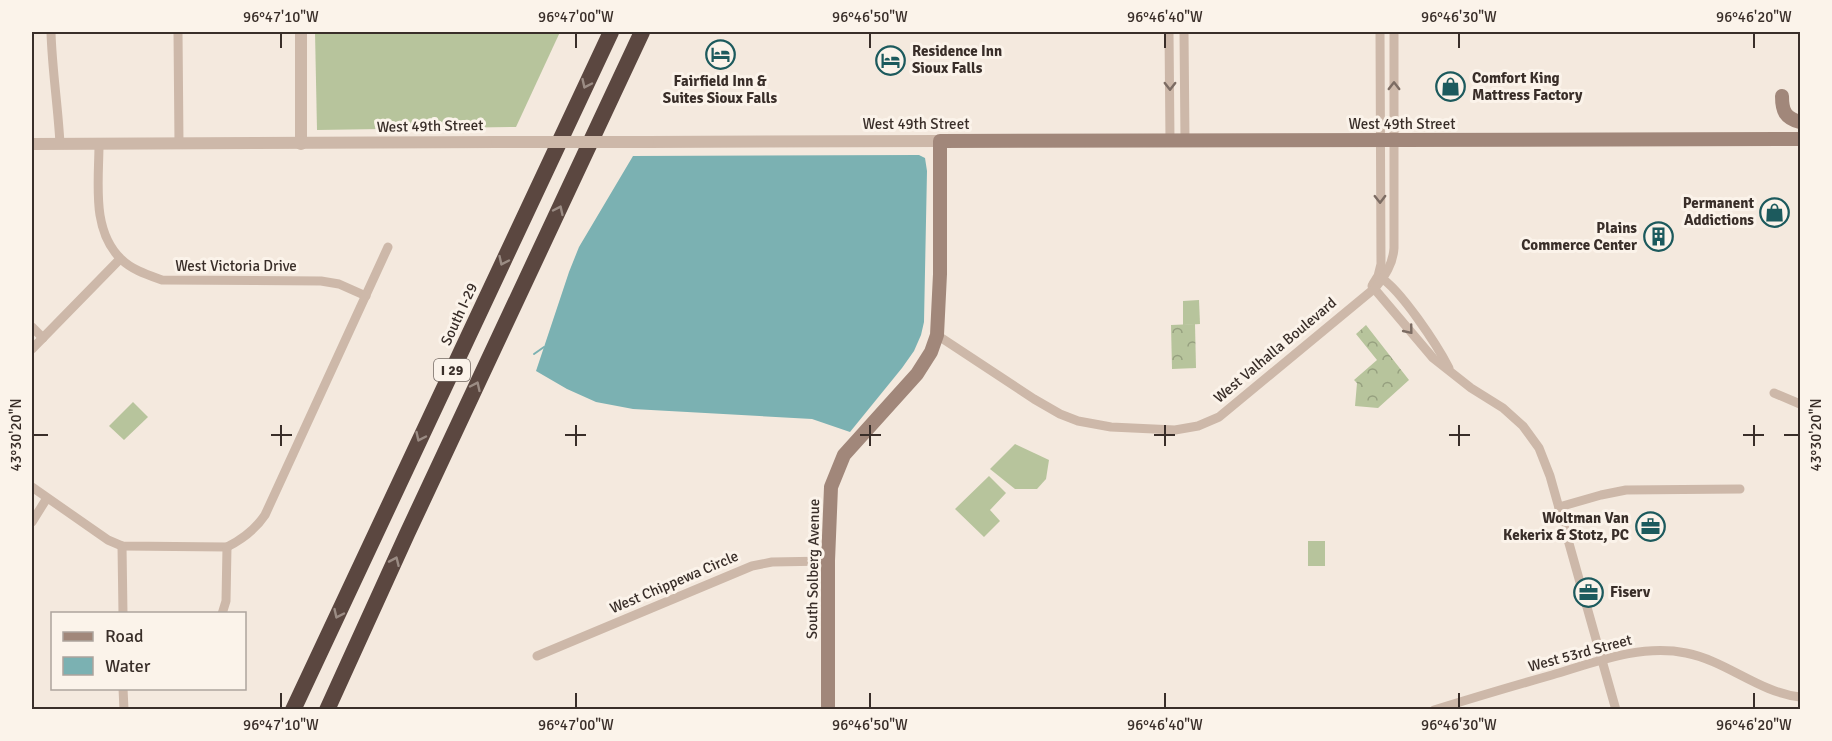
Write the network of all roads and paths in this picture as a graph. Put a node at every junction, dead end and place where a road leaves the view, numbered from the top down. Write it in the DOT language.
graph roads {
  1 [pos="51,32"];
  2 [pos="178,32"];
  3 [pos="301,32"];
  4 [pos="611,32"];
  5 [pos="642,32"];
  6 [pos="1169,32"];
  7 [pos="1184,32"];
  8 [pos="1380,32"];
  9 [pos="1394,32"];
  10 [pos="1782,96"];
  11 [pos="1800,122"];
  12 [pos="1800,139"];
  13 [pos="940,141"];
  14 [pos="1170,141"];
  15 [pos="1185,141"];
  16 [pos="1387,141"];
  17 [pos="32,144"];
  18 [pos="60,144"];
  19 [pos="99,144"];
  20 [pos="179,144"];
  21 [pos="301,144"];
  22 [pos="388,247"];
  23 [pos="120,259"];
  24 [pos="1381,277"];
  25 [pos="1371,289"];
  26 [pos="366,296"];
  27 [pos="32,327"];
  28 [pos="937,335"];
  29 [pos="43,338"];
  30 [pos="32,349"];
  31 [pos="1450,370"];
  32 [pos="1774,393"];
  33 [pos="1800,404"];
  34 [pos="32,487"];
  35 [pos="1740,489"];
  36 [pos="47,498"];
  37 [pos="1559,507"];
  38 [pos="32,522"];
  39 [pos="122,546"];
  40 [pos="227,547"];
  41 [pos="828,561"];
  42 [pos="123,612"];
  43 [pos="223,612"];
  44 [pos="537,656"];
  45 [pos="1603,660"];
  46 [pos="123,690"];
  47 [pos="1800,698"];
  48 [pos="124,710"];
  49 [pos="293,710"];
  50 [pos="327,710"];
  51 [pos="828,710"];
  52 [pos="1434,710"];
  53 [pos="1616,710"];
  1 -- 18 [label="street"];
  2 -- 20 [label="street"];
  3 -- 21 [label="street"];
  4 -- 49 [label="highway, South I-29 / I 29, one-way"];
  50 -- 5 [label="highway, I 29, one-way"];
  6 -- 14 [label="street, one-way"];
  7 -- 15 [label="street"];
  8 -- 16 [label="street"];
  16 -- 9 [label="street, one-way"];
  10 -- 11 [label="main road"];
  12 -- 16 [label="main road, West 49th Street"];
  13 -- 14 [label="main road, West 49th Street"];
  13 -- 21 [label="street, West 49th Street, bridge"];
  13 -- 28 [label="main road, South Solberg Avenue"];
  14 -- 15 [label="main road, West 49th Street"];
  15 -- 16 [label="main road, West 49th Street"];
  16 -- 24 [label="street, West Valhalla Boulevard, one-way"];
  16 -- 24 [label="street, West Valhalla Boulevard"];
  17 -- 18 [label="street, West 49th Street"];
  18 -- 19 [label="street, West 49th Street"];
  19 -- 20 [label="street, West 49th Street"];
  19 -- 23 [label="street, West Victoria Drive"];
  20 -- 21 [label="street, West 49th Street"];
  22 -- 26 [label="street"];
  23 -- 26 [label="street, West Victoria Drive"];
  23 -- 29 [label="street"];
  24 -- 25 [label="street, West Valhalla Boulevard"];
  24 -- 31 [label="street"];
  25 -- 28 [label="street, West Valhalla Boulevard"];
  25 -- 31 [label="street, one-way"];
  26 -- 40 [label="street"];
  27 -- 29 [label="street"];
  28 -- 41 [label="main road, South Solberg Avenue"];
  29 -- 30 [label="street"];
  31 -- 37 [label="street"];
  32 -- 33 [label="street"];
  34 -- 36 [label="street"];
  35 -- 37 [label="street"];
  36 -- 38 [label="street"];
  36 -- 39 [label="street"];
  37 -- 45 [label="street"];
  39 -- 40 [label="street"];
  39 -- 42 [label="street"];
  40 -- 43 [label="street"];
  41 -- 44 [label="street, West Chippewa Circle"];
  41 -- 51 [label="main road, South Solberg Avenue"];
  45 -- 47 [label="street, West 53rd Street"];
  45 -- 52 [label="street, West 53rd Street"];
  45 -- 53 [label="street"];
  46 -- 48 [label="street"];
}
